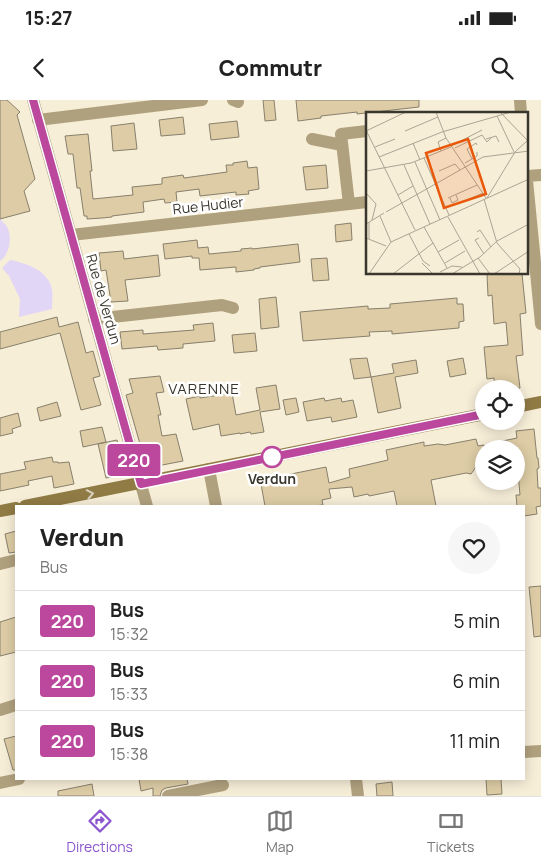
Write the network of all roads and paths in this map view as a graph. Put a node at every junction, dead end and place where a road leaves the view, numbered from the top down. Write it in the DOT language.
graph roads {
  1 [pos="33,100"];
  2 [pos="202,100"];
  3 [pos="38,120"];
  4 [pos="366,131"];
  5 [pos="312,139"];
  6 [pos="342,145"];
  7 [pos="541,175"];
  8 [pos="528,176"];
  9 [pos="528,190"];
  10 [pos="366,202"];
  11 [pos="349,204"];
  12 [pos="71,235"];
  13 [pos="233,308"];
  14 [pos="94,318"];
  15 [pos="541,324"];
  16 [pos="541,402"];
  17 [pos="525,405"];
  18 [pos="475,416"];
  19 [pos="209,469"];
  20 [pos="141,484"];
  21 [pos="30,505"];
  22 [pos="147,505"];
  23 [pos="216,505"];
  24 [pos="15,508"];
  25 [pos="0,511"];
  26 [pos="15,560"];
  27 [pos="0,564"];
  28 [pos="15,705"];
  29 [pos="0,710"];
  30 [pos="541,751"];
  31 [pos="525,752"];
  32 [pos="15,780"];
  33 [pos="356,780"];
  34 [pos="0,783"];
  35 [pos="223,787"];
  36 [pos="168,796"];
  37 [pos="358,796"];
  1 -- 3 [label="street, Rue de Verdun"];
  2 -- 3 [label="street"];
  3 -- 12 [label="street, Rue de Verdun"];
  4 -- 6 [label="street"];
  5 -- 6 [label="street"];
  6 -- 11 [label="street"];
  7 -- 8 [label="street"];
  9 -- 15 [label="street"];
  10 -- 11 [label="street, Rue Hudier"];
  11 -- 12 [label="street, Rue Hudier"];
  12 -- 14 [label="street, Rue de Verdun"];
  13 -- 14 [label="street"];
  14 -- 20 [label="street, Rue de Verdun"];
  16 -- 17 [label="main road"];
  18 -- 19 [label="main road"];
  19 -- 20 [label="main road"];
  19 -- 23 [label="street"];
  21 -- 20 [label="main road, one-way"];
  20 -- 22 [label="street, Rue de Verdun"];
  24 -- 25 [label="main road"];
  26 -- 27 [label="street"];
  28 -- 29 [label="street"];
  30 -- 31 [label="street"];
  32 -- 34 [label="street"];
  33 -- 37 [label="street"];
  35 -- 36 [label="street"];
}
